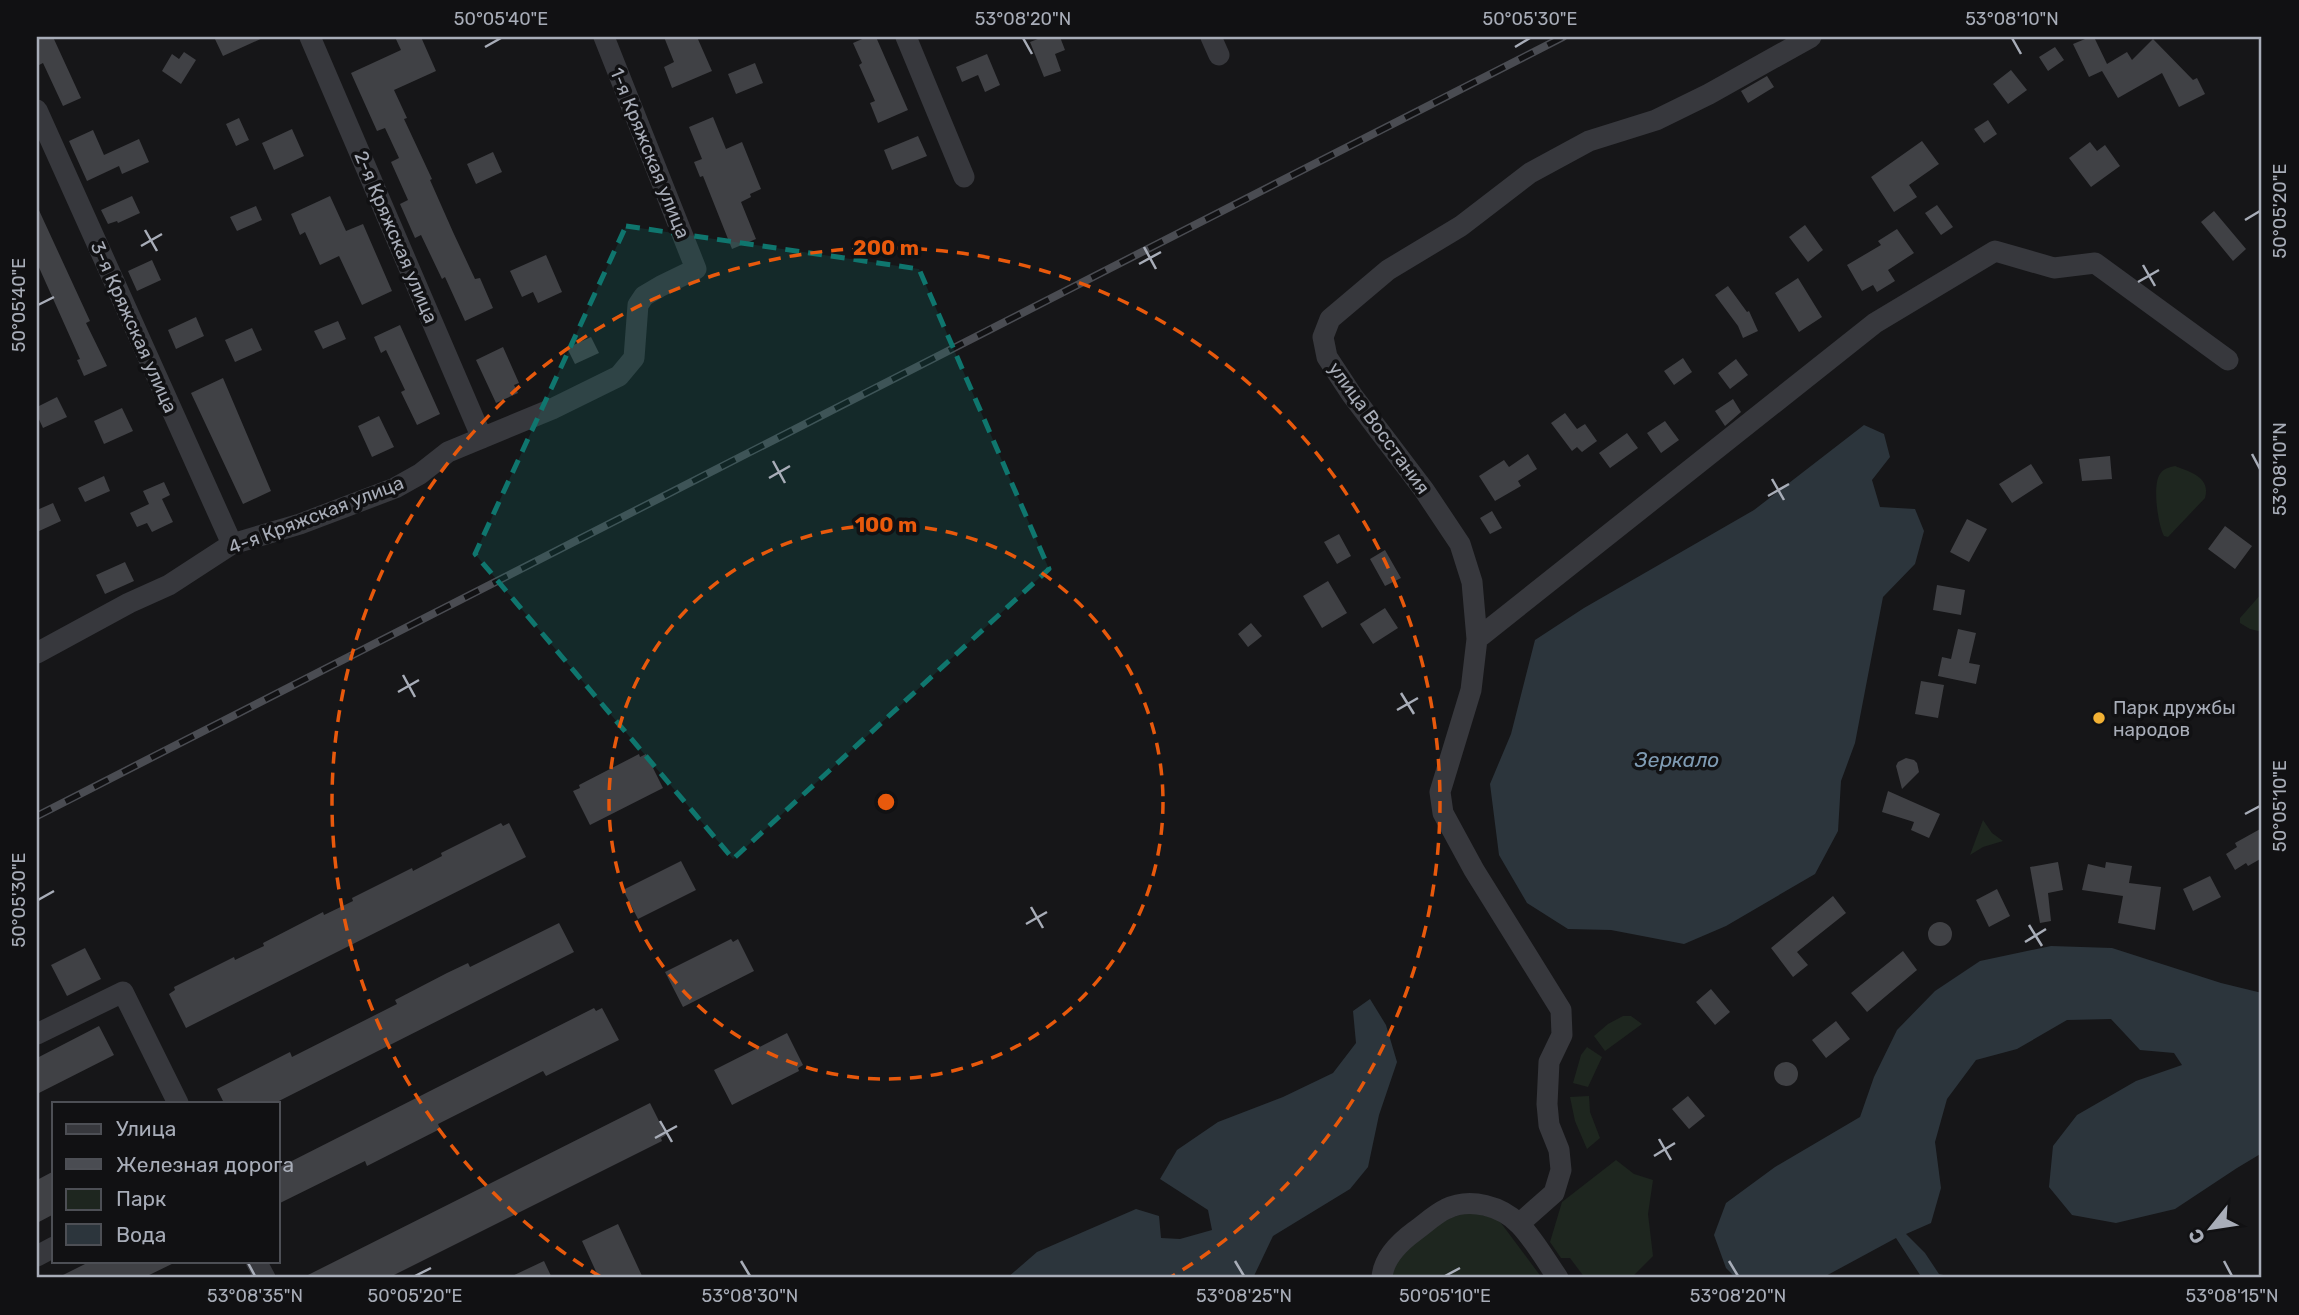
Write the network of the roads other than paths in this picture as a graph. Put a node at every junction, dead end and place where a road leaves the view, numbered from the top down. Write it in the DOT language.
graph roads {
  1 [pos="310,37"];
  2 [pos="604,37"];
  3 [pos="906,37"];
  4 [pos="1811,37"];
  5 [pos="37,110"];
  6 [pos="964,177"];
  7 [pos="696,269"];
  8 [pos="2228,359"];
  9 [pos="482,438"];
  10 [pos="232,544"];
  11 [pos="1477,639"];
  12 [pos="37,653"];
  13 [pos="37,1034"];
  14 [pos="178,1102"];
  15 [pos="1519,1224"];
  16 [pos="257,1262"];
  17 [pos="265,1278"];
  18 [pos="1382,1278"];
  19 [pos="1558,1278"];
  1 -- 9 [label="street, 2-я Кряжская улица"];
  2 -- 7 [label="street, 1-я Кряжская улица"];
  3 -- 6 [label="street"];
  4 -- 11 [label="street, улица Восстания"];
  5 -- 10 [label="street, 3-я Кряжская улица"];
  7 -- 9 [label="street, 4-я Кряжская улица"];
  8 -- 11 [label="street"];
  9 -- 10 [label="street, 4-я Кряжская улица"];
  10 -- 12 [label="street, 4-я Кряжская улица"];
  11 -- 15 [label="street, улица Восстания"];
  13 -- 14 [label="street"];
  15 -- 18 [label="street"];
  15 -- 19 [label="street"];
  16 -- 17 [label="street"];
}
